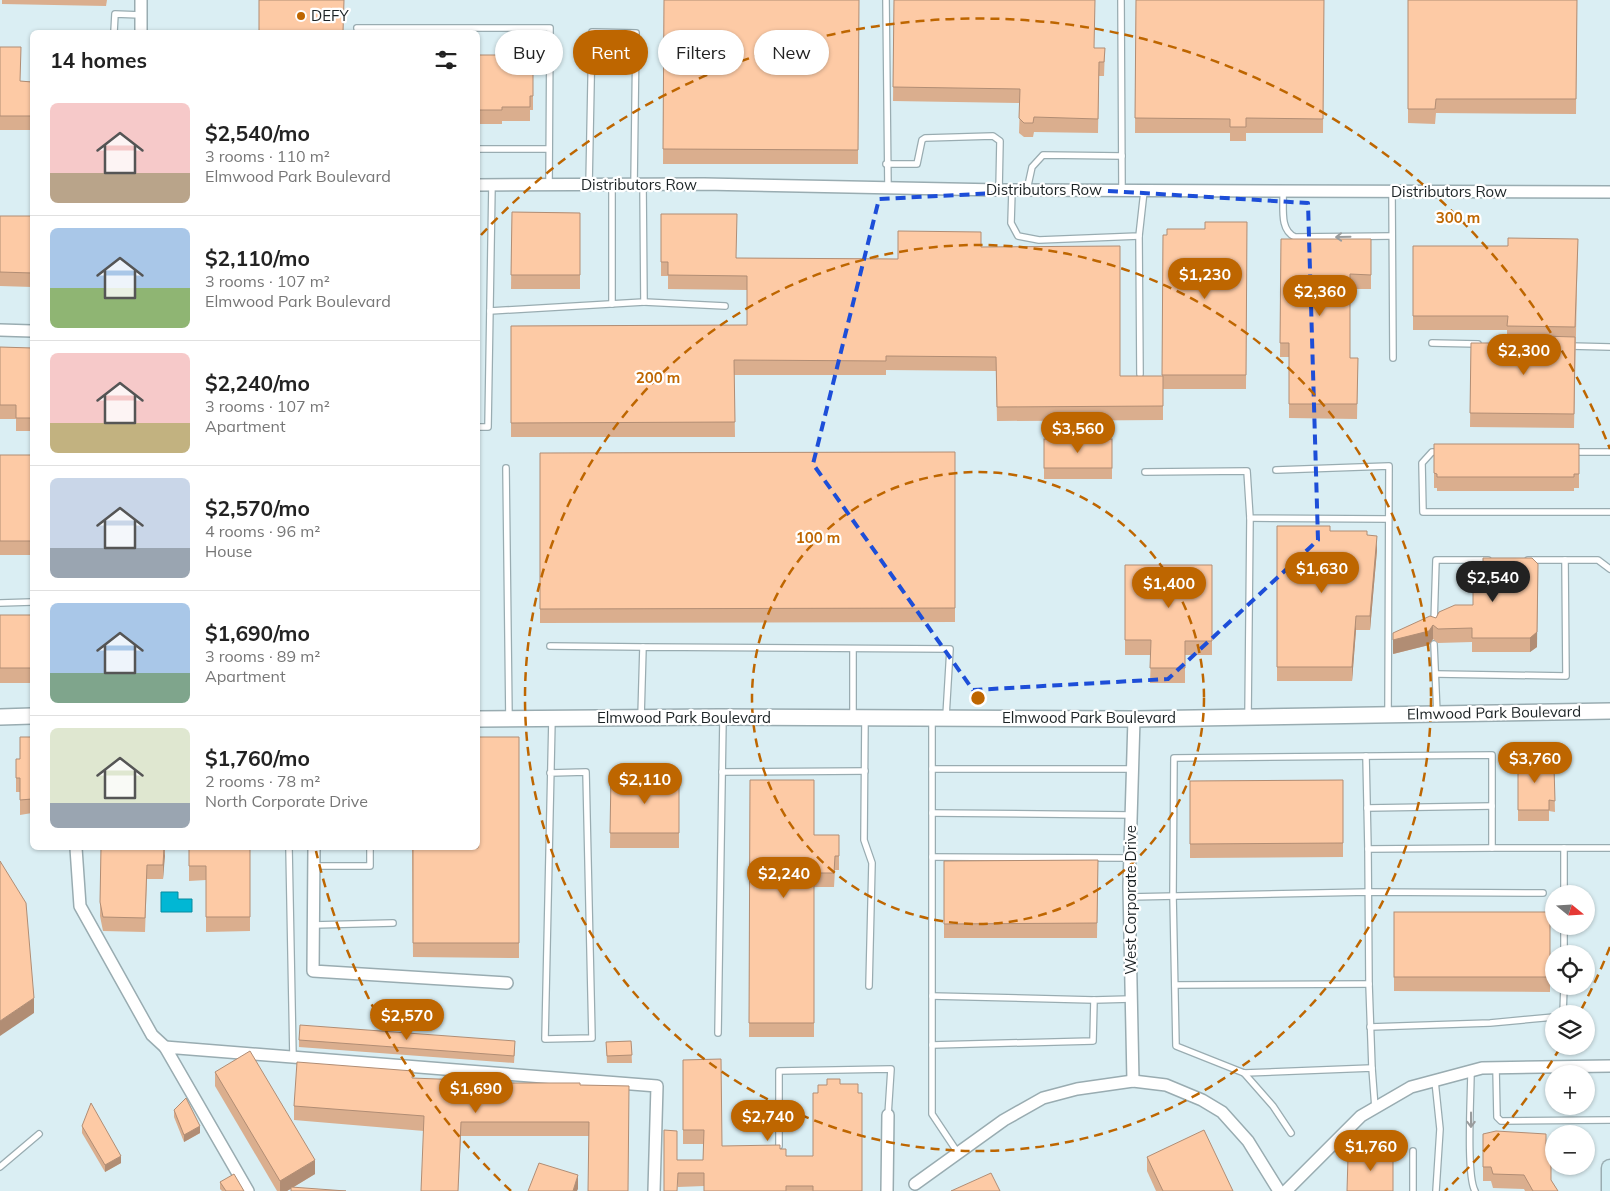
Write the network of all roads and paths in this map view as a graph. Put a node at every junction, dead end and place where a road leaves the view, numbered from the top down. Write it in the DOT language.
graph roads {
  1 [pos="141,0"];
  2 [pos="886,0"];
  3 [pos="1121,0"];
  4 [pos="141,15"];
  5 [pos="114,30"];
  6 [pos="141,30"];
  7 [pos="358,30"];
  8 [pos="480,149"];
  9 [pos="549,149"];
  10 [pos="1122,156"];
  11 [pos="886,164"];
  12 [pos="480,185"];
  13 [pos="492,185"];
  14 [pos="549,185"];
  15 [pos="589,185"];
  16 [pos="612,185"];
  17 [pos="638,185"];
  18 [pos="888,188"];
  19 [pos="999,190"];
  20 [pos="1012,190"];
  21 [pos="1027,190"];
  22 [pos="1122,191"];
  23 [pos="1144,191"];
  24 [pos="1284,191"];
  25 [pos="1392,192"];
  26 [pos="1610,192"];
  27 [pos="1139,236"];
  28 [pos="1392,236"];
  29 [pos="644,302"];
  30 [pos="612,304"];
  31 [pos="725,306"];
  32 [pos="490,312"];
  33 [pos="0,330"];
  34 [pos="30,330"];
  35 [pos="1432,343"];
  36 [pos="1489,344"];
  37 [pos="1564,346"];
  38 [pos="1610,347"];
  39 [pos="1393,358"];
  40 [pos="1140,374"];
  41 [pos="480,427"];
  42 [pos="1451,452"];
  43 [pos="1570,452"];
  44 [pos="1610,452"];
  45 [pos="506,468"];
  46 [pos="1276,470"];
  47 [pos="1145,472"];
  48 [pos="1610,512"];
  49 [pos="1250,518"];
  50 [pos="1388,519"];
  51 [pos="1496,560"];
  52 [pos="1525,560"];
  53 [pos="1565,560"];
  54 [pos="1610,569"];
  55 [pos="30,602"];
  56 [pos="0,603"];
  57 [pos="1434,628"];
  58 [pos="1434,644"];
  59 [pos="550,646"];
  60 [pos="643,647"];
  61 [pos="854,649"];
  62 [pos="1437,674"];
  63 [pos="1610,711"];
  64 [pos="1388,714"];
  65 [pos="1437,714"];
  66 [pos="30,716"];
  67 [pos="0,717"];
  68 [pos="723,717"];
  69 [pos="1248,717"];
  70 [pos="641,718"];
  71 [pos="859,718"];
  72 [pos="939,718"];
  73 [pos="1134,718"];
  74 [pos="480,719"];
  75 [pos="509,719"];
  76 [pos="552,719"];
  77 [pos="1366,756"];
  78 [pos="932,769"];
  79 [pos="1132,769"];
  80 [pos="865,771"];
  81 [pos="722,772"];
  82 [pos="550,773"];
  83 [pos="1492,806"];
  84 [pos="1367,808"];
  85 [pos="932,813"];
  86 [pos="1131,815"];
  87 [pos="1492,848"];
  88 [pos="1564,848"];
  89 [pos="1610,848"];
  90 [pos="1368,849"];
  91 [pos="76,850"];
  92 [pos="288,850"];
  93 [pos="314,850"];
  94 [pos="370,850"];
  95 [pos="932,857"];
  96 [pos="1130,858"];
  97 [pos="314,866"];
  98 [pos="1564,885"];
  99 [pos="1369,892"];
  100 [pos="1543,893"];
  101 [pos="1174,895"];
  102 [pos="1129,897"];
  103 [pos="393,923"];
  104 [pos="313,925"];
  105 [pos="507,983"];
  106 [pos="1369,984"];
  107 [pos="1175,985"];
  108 [pos="869,986"];
  109 [pos="932,996"];
  110 [pos="1094,1000"];
  111 [pos="1131,1000"];
  112 [pos="1545,1018"];
  113 [pos="1370,1027"];
  114 [pos="718,1033"];
  115 [pos="932,1044"];
  116 [pos="165,1047"];
  117 [pos="293,1057"];
  118 [pos="1610,1066"];
  119 [pos="1372,1068"];
  120 [pos="1496,1068"];
  121 [pos="1471,1071"];
  122 [pos="1244,1074"];
  123 [pos="1133,1081"];
  124 [pos="1435,1081"];
  125 [pos="1375,1108"];
  126 [pos="888,1115"];
  127 [pos="1610,1120"];
  128 [pos="1291,1133"];
  129 [pos="38,1134"];
  130 [pos="780,1146"];
  131 [pos="1412,1151"];
  132 [pos="958,1154"];
  133 [pos="0,1166"];
  134 [pos="1610,1168"];
  135 [pos="915,1184"];
  136 [pos="248,1191"];
  137 [pos="654,1191"];
  138 [pos="887,1191"];
  139 [pos="1279,1191"];
  140 [pos="1286,1191"];
  141 [pos="1413,1191"];
  142 [pos="1436,1191"];
  143 [pos="1475,1191"];
  144 [pos="1610,1191"];
  1 -- 4 [label="street"];
  2 -- 11 [label="lane"];
  3 -- 10 [label="lane"];
  4 -- 5 [label="lane"];
  4 -- 6 [label="street"];
  7 -- 9 [label="lane"];
  8 -- 9 [label="lane"];
  9 -- 14 [label="lane"];
  10 -- 21 [label="lane"];
  10 -- 22 [label="lane"];
  11 -- 18 [label="lane"];
  11 -- 19 [label="lane"];
  12 -- 13 [label="street, Distributors Row"];
  13 -- 14 [label="street, Distributors Row"];
  13 -- 32 [label="lane"];
  14 -- 15 [label="street, Distributors Row"];
  15 -- 16 [label="street, Distributors Row"];
  15 -- 17 [label="lane"];
  16 -- 17 [label="street, Distributors Row"];
  16 -- 30 [label="lane"];
  17 -- 18 [label="street, Distributors Row"];
  17 -- 29 [label="lane"];
  18 -- 19 [label="street, Distributors Row"];
  19 -- 20 [label="street, Distributors Row"];
  20 -- 21 [label="street, Distributors Row"];
  20 -- 27 [label="lane"];
  21 -- 22 [label="street, Distributors Row"];
  22 -- 23 [label="street, Distributors Row"];
  23 -- 24 [label="street, Distributors Row"];
  23 -- 27 [label="lane"];
  24 -- 25 [label="street, Distributors Row"];
  28 -- 24 [label="lane, one-way"];
  25 -- 26 [label="street, Distributors Row"];
  25 -- 28 [label="lane"];
  27 -- 40 [label="lane"];
  28 -- 39 [label="lane"];
  29 -- 30 [label="lane"];
  29 -- 31 [label="lane"];
  30 -- 32 [label="lane"];
  32 -- 41 [label="lane"];
  33 -- 34 [label="street"];
  35 -- 36 [label="lane"];
  37 -- 38 [label="lane"];
  42 -- 48 [label="lane"];
  43 -- 44 [label="lane"];
  45 -- 75 [label="lane"];
  46 -- 50 [label="lane"];
  47 -- 49 [label="lane"];
  49 -- 50 [label="lane"];
  49 -- 69 [label="lane"];
  50 -- 64 [label="lane"];
  51 -- 57 [label="lane"];
  52 -- 53 [label="lane"];
  53 -- 54 [label="lane"];
  53 -- 62 [label="lane"];
  55 -- 56 [label="lane"];
  58 -- 62 [label="lane"];
  59 -- 60 [label="lane"];
  60 -- 61 [label="lane"];
  60 -- 70 [label="lane"];
  61 -- 71 [label="lane"];
  61 -- 72 [label="lane"];
  62 -- 65 [label="lane"];
  63 -- 65 [label="street, Elmwood Park Boulevard"];
  64 -- 65 [label="street, Elmwood Park Boulevard"];
  64 -- 69 [label="street, Elmwood Park Boulevard"];
  66 -- 67 [label="street"];
  68 -- 70 [label="street, Elmwood Park Boulevard"];
  68 -- 71 [label="street, Elmwood Park Boulevard"];
  68 -- 81 [label="lane"];
  69 -- 73 [label="street, Elmwood Park Boulevard"];
  70 -- 76 [label="street, Elmwood Park Boulevard"];
  71 -- 72 [label="street, Elmwood Park Boulevard"];
  71 -- 80 [label="lane"];
  72 -- 73 [label="street, Elmwood Park Boulevard"];
  72 -- 78 [label="lane"];
  73 -- 79 [label="street, West Corporate Drive"];
  74 -- 75 [label="street, Elmwood Park Boulevard"];
  75 -- 76 [label="street, Elmwood Park Boulevard"];
  76 -- 82 [label="lane"];
  77 -- 83 [label="lane"];
  77 -- 84 [label="lane"];
  77 -- 101 [label="lane"];
  78 -- 79 [label="lane"];
  78 -- 85 [label="lane"];
  79 -- 86 [label="street, West Corporate Drive"];
  80 -- 81 [label="lane"];
  80 -- 108 [label="lane"];
  81 -- 114 [label="lane"];
  82 -- 82 [label="lane"];
  83 -- 84 [label="lane"];
  83 -- 87 [label="lane"];
  84 -- 90 [label="lane"];
  85 -- 86 [label="lane"];
  85 -- 95 [label="lane"];
  86 -- 96 [label="street, West Corporate Drive"];
  87 -- 88 [label="lane"];
  87 -- 90 [label="lane"];
  88 -- 89 [label="lane"];
  88 -- 98 [label="lane"];
  90 -- 99 [label="lane"];
  91 -- 116 [label="street"];
  92 -- 117 [label="lane"];
  93 -- 97 [label="street"];
  94 -- 97 [label="lane"];
  95 -- 96 [label="lane"];
  95 -- 109 [label="lane"];
  96 -- 102 [label="street, West Corporate Drive"];
  97 -- 104 [label="street"];
  99 -- 100 [label="lane"];
  99 -- 101 [label="lane"];
  99 -- 106 [label="lane"];
  101 -- 102 [label="lane"];
  101 -- 107 [label="lane"];
  102 -- 111 [label="street, West Corporate Drive"];
  103 -- 104 [label="lane"];
  104 -- 105 [label="street"];
  106 -- 107 [label="lane"];
  106 -- 113 [label="lane"];
  107 -- 122 [label="lane"];
  109 -- 110 [label="lane"];
  109 -- 115 [label="lane"];
  110 -- 111 [label="lane"];
  110 -- 115 [label="lane"];
  111 -- 123 [label="street, West Corporate Drive"];
  112 -- 113 [label="lane"];
  113 -- 119 [label="lane"];
  115 -- 132 [label="lane"];
  116 -- 117 [label="street"];
  116 -- 136 [label="street"];
  117 -- 137 [label="street"];
  118 -- 120 [label="street"];
  119 -- 122 [label="lane"];
  119 -- 125 [label="lane"];
  120 -- 121 [label="street"];
  120 -- 127 [label="lane"];
  121 -- 124 [label="street"];
  121 -- 143 [label="lane, one-way"];
  122 -- 128 [label="lane"];
  123 -- 132 [label="street"];
  123 -- 139 [label="street"];
  124 -- 125 [label="street"];
  124 -- 142 [label="lane"];
  125 -- 140 [label="street"];
  126 -- 130 [label="lane"];
  126 -- 138 [label="street"];
  129 -- 133 [label="lane"];
  131 -- 141 [label="lane"];
  132 -- 135 [label="street"];
  134 -- 144 [label="main road"];
}
